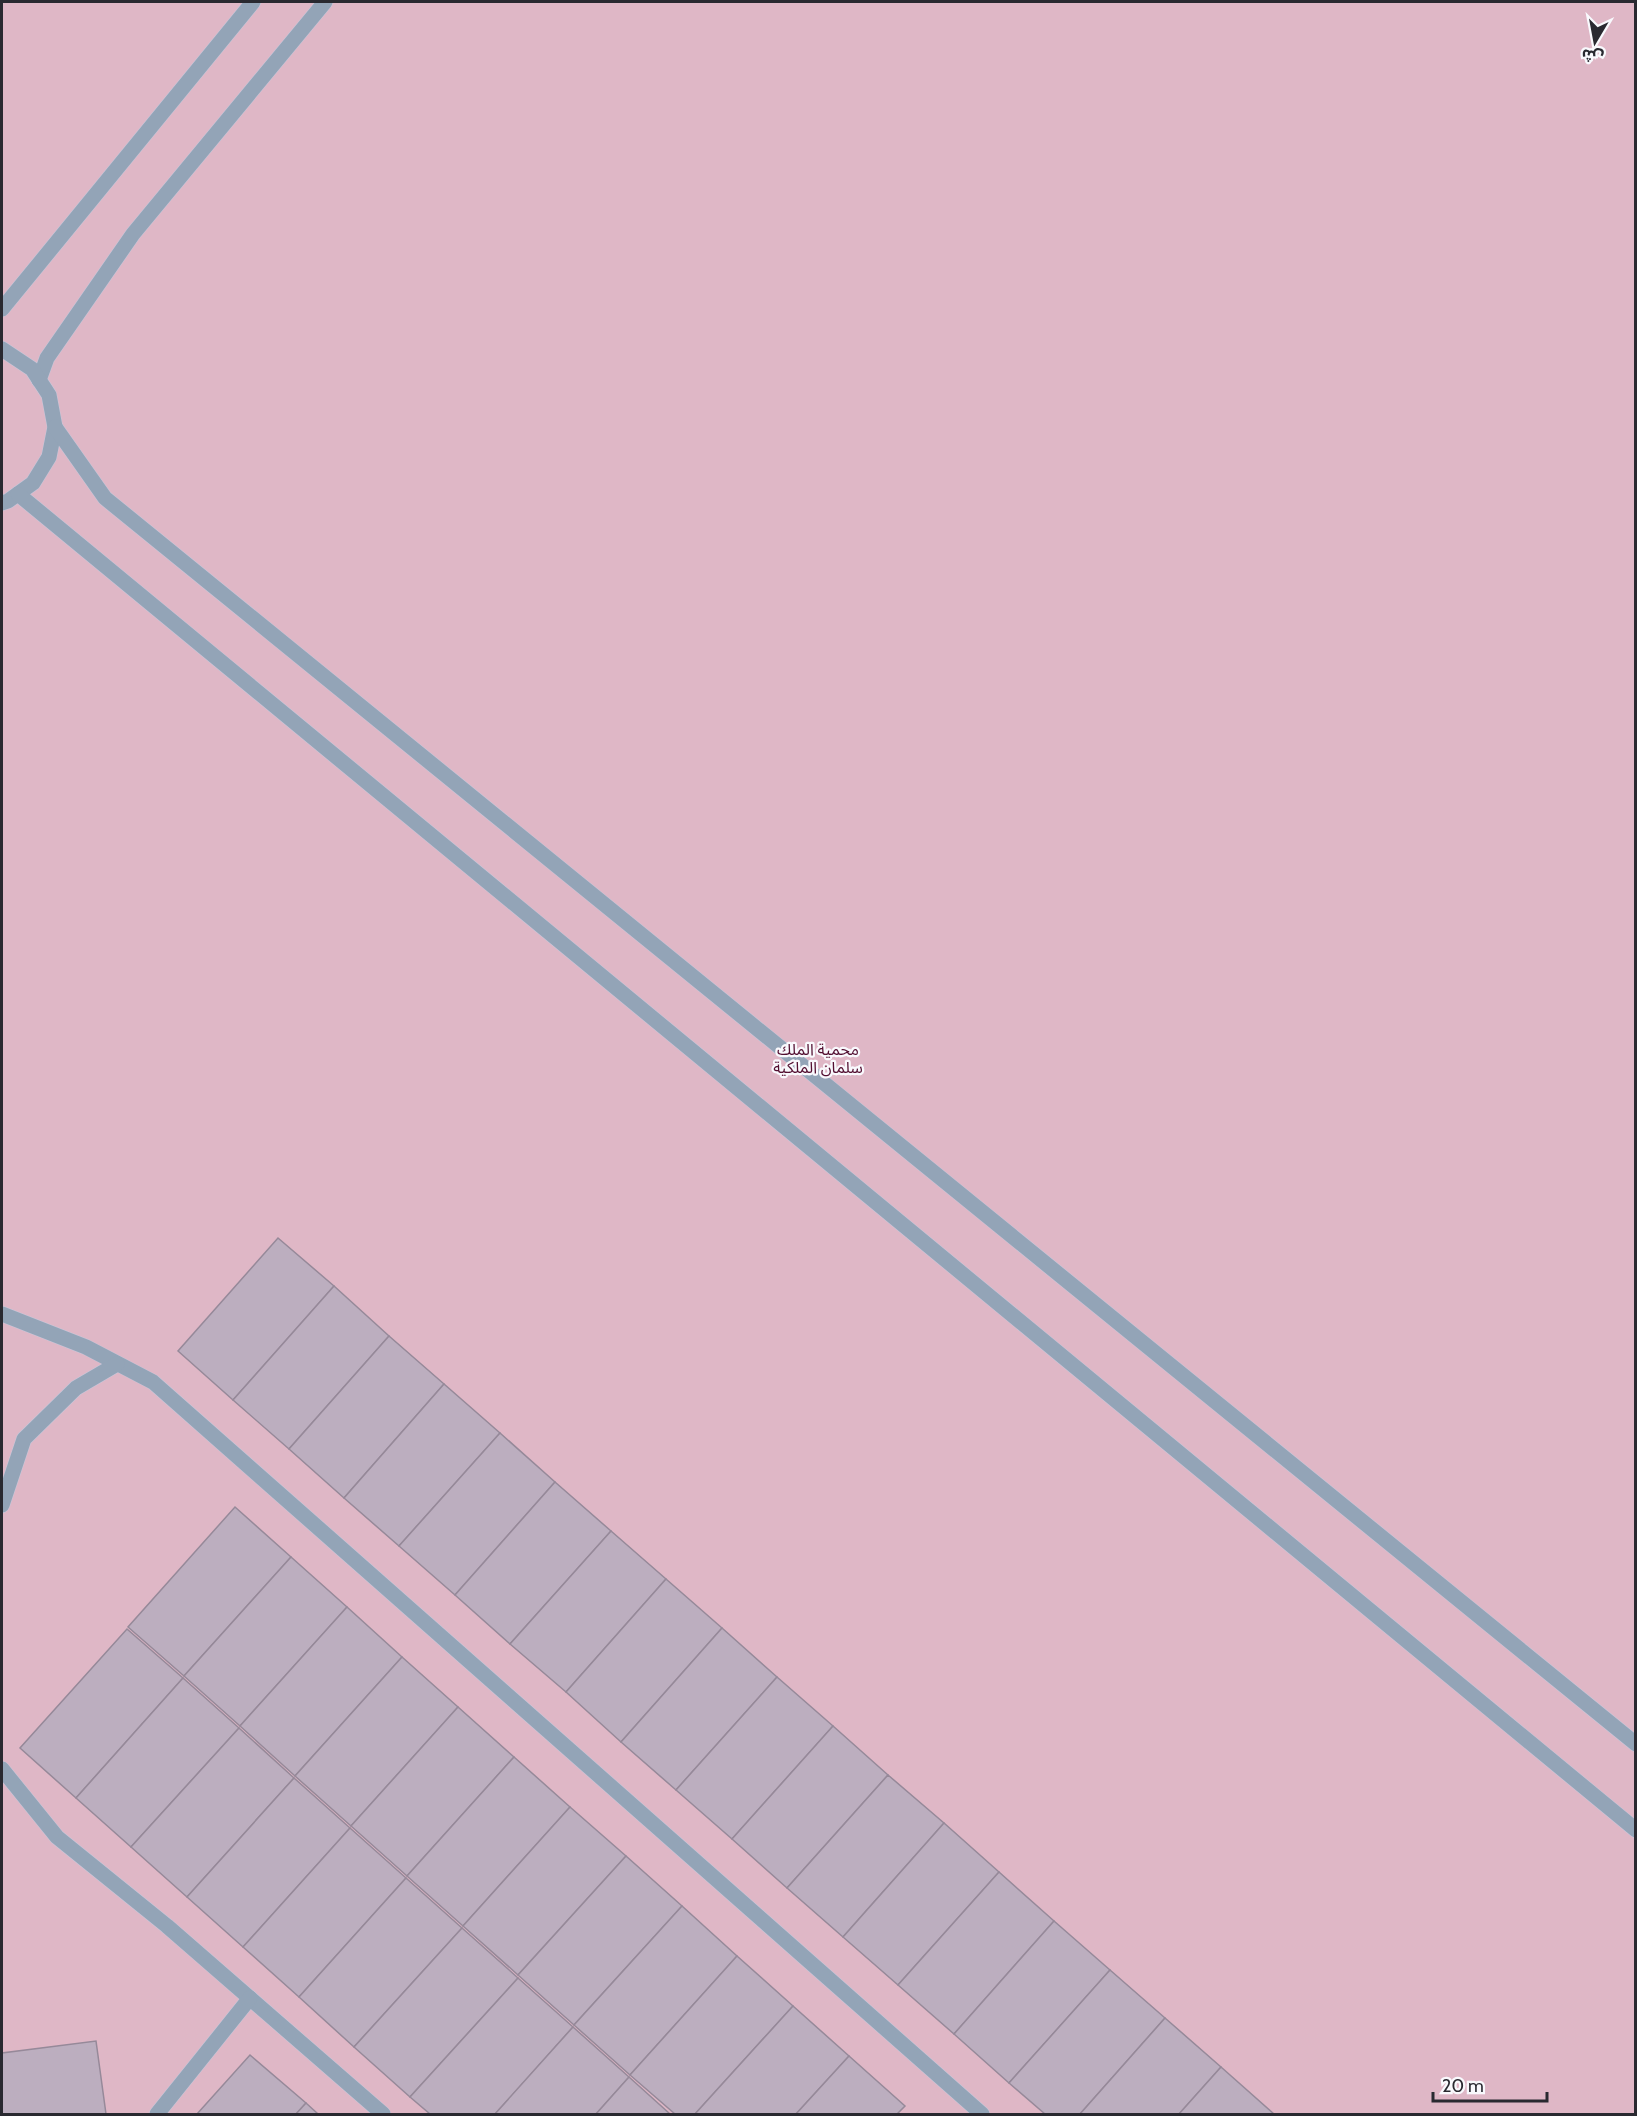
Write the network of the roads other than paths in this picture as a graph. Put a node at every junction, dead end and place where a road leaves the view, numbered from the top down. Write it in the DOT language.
graph roads {
  1 [pos="253,2"];
  2 [pos="325,2"];
  3 [pos="2,309"];
  4 [pos="2,349"];
  5 [pos="39,380"];
  6 [pos="55,427"];
  7 [pos="18,494"];
  8 [pos="2,503"];
  9 [pos="2,1314"];
  10 [pos="117,1364"];
  11 [pos="2,1505"];
  12 [pos="1635,1744"];
  13 [pos="2,1769"];
  14 [pos="1635,1830"];
  15 [pos="250,1998"];
  16 [pos="157,2115"];
  17 [pos="383,2115"];
  18 [pos="982,2115"];
  1 -- 3 [label="street"];
  2 -- 5 [label="street"];
  4 -- 5 [label="street"];
  5 -- 6 [label="street"];
  6 -- 7 [label="street"];
  6 -- 12 [label="street"];
  7 -- 8 [label="street"];
  7 -- 14 [label="street"];
  9 -- 10 [label="street"];
  10 -- 11 [label="street"];
  10 -- 18 [label="street"];
  13 -- 15 [label="street"];
  15 -- 16 [label="street"];
  15 -- 17 [label="street"];
}
